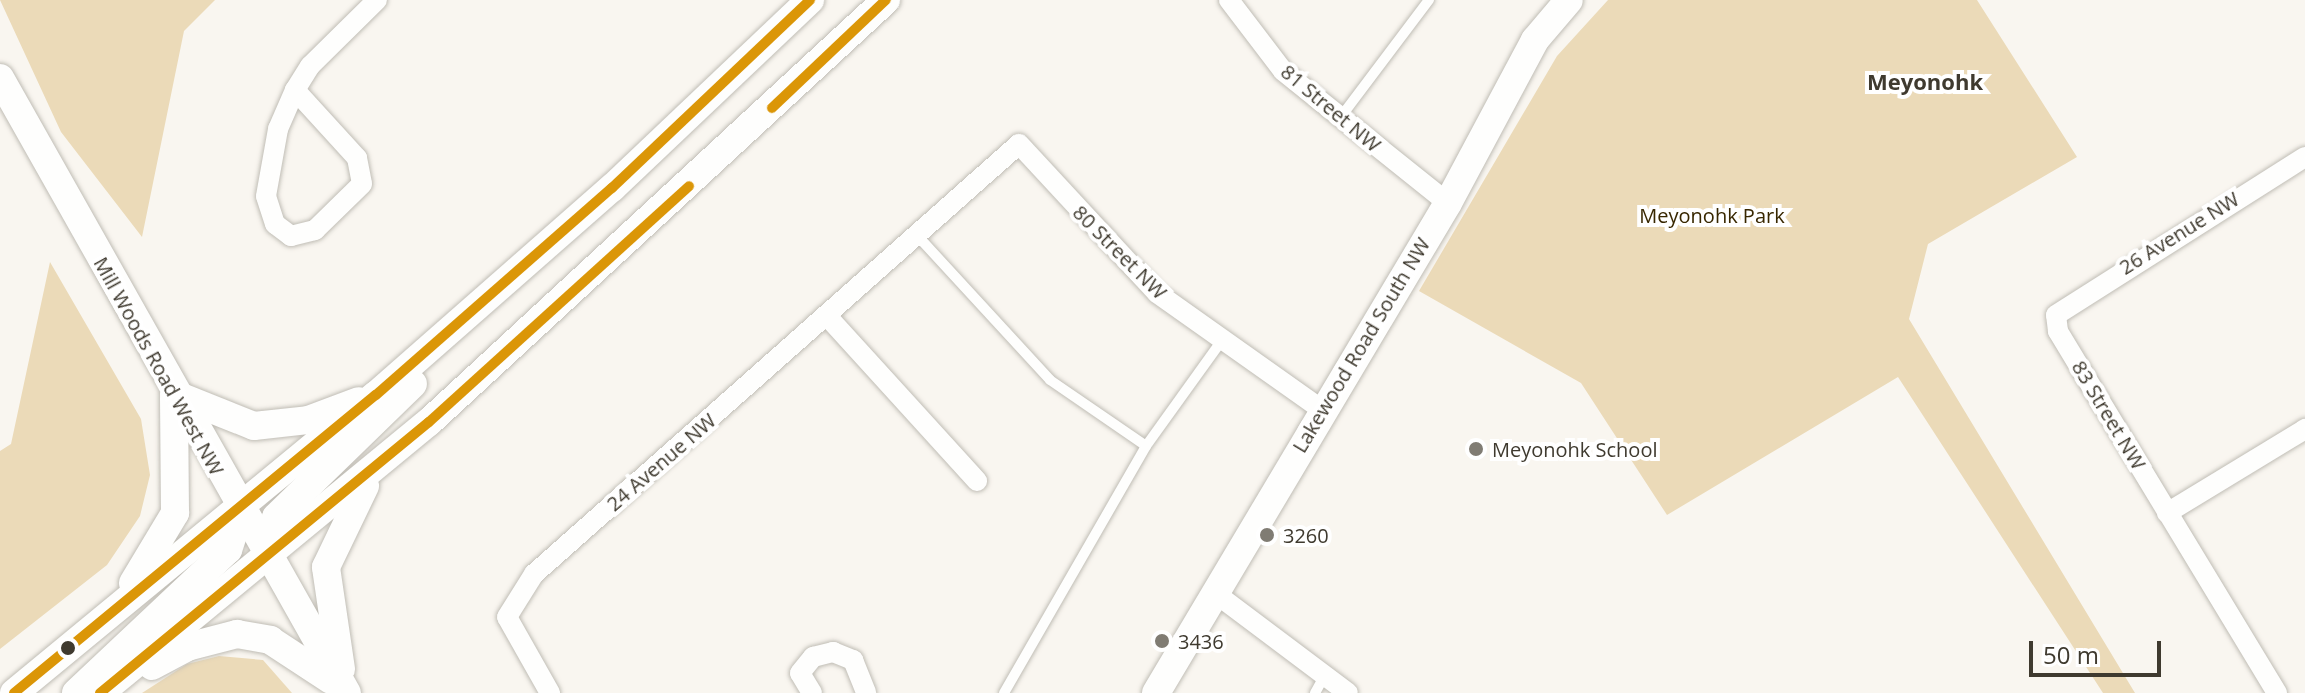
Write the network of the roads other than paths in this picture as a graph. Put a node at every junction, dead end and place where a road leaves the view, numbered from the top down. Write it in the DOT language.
graph roads {
  1 [pos="377,0"];
  2 [pos="810,0"];
  3 [pos="886,0"];
  4 [pos="1229,0"];
  5 [pos="1429,0"];
  6 [pos="1569,0"];
  7 [pos="0,78"];
  8 [pos="295,90"];
  9 [pos="1340,118"];
  10 [pos="1008,149"];
  11 [pos="2305,157"];
  12 [pos="1448,203"];
  13 [pos="914,232"];
  14 [pos="501,285"];
  15 [pos="2056,315"];
  16 [pos="827,316"];
  17 [pos="1223,339"];
  18 [pos="174,394"];
  19 [pos="376,395"];
  20 [pos="1321,409"];
  21 [pos="429,422"];
  22 [pos="2305,429"];
  23 [pos="1146,446"];
  24 [pos="977,481"];
  25 [pos="241,510"];
  26 [pos="2167,513"];
  27 [pos="268,556"];
  28 [pos="1215,593"];
  29 [pos="93,629"];
  30 [pos="1320,684"];
  31 [pos="14,693"];
  32 [pos="76,693"];
  33 [pos="100,693"];
  34 [pos="107,693"];
  35 [pos="347,693"];
  36 [pos="550,693"];
  37 [pos="812,693"];
  38 [pos="866,693"];
  39 [pos="1004,693"];
  40 [pos="1156,693"];
  41 [pos="1348,693"];
  42 [pos="2277,693"];
  1 -- 8 [label="street"];
  2 -- 14 [label="main road"];
  3 -- 21 [label="main road"];
  4 -- 9 [label="street, 81 Street NW"];
  5 -- 9 [label="lane"];
  6 -- 12 [label="main road, Lakewood Road South NW"];
  7 -- 18 [label="main road, Mill Woods Road West NW"];
  8 -- 8 [label="street"];
  9 -- 12 [label="street, 81 Street NW"];
  10 -- 13 [label="street, 24 Avenue NW"];
  10 -- 17 [label="street, 80 Street NW"];
  11 -- 15 [label="street, 26 Avenue NW"];
  12 -- 20 [label="main road, Lakewood Road South NW"];
  13 -- 16 [label="street, 24 Avenue NW"];
  13 -- 23 [label="lane"];
  14 -- 19 [label="main road"];
  14 -- 27 [label="main road"];
  15 -- 26 [label="street, 83 Street NW"];
  16 -- 24 [label="street"];
  16 -- 36 [label="street, 24 Avenue NW"];
  17 -- 20 [label="street, 80 Street NW"];
  17 -- 23 [label="lane"];
  18 -- 19 [label="main road"];
  18 -- 25 [label="main road, Mill Woods Road West NW"];
  18 -- 29 [label="main road"];
  19 -- 25 [label="main road"];
  20 -- 28 [label="main road, Lakewood Road South NW"];
  21 -- 27 [label="main road"];
  21 -- 35 [label="main road"];
  22 -- 26 [label="street"];
  23 -- 39 [label="lane"];
  25 -- 27 [label="main road, Mill Woods Road West NW"];
  25 -- 29 [label="main road"];
  25 -- 32 [label="main road"];
  26 -- 42 [label="street, 83 Street NW"];
  27 -- 33 [label="main road"];
  27 -- 35 [label="main road, Mill Woods Road West NW"];
  28 -- 30 [label="street"];
  28 -- 40 [label="main road, Lakewood Road South NW"];
  29 -- 31 [label="main road"];
  30 -- 41 [label="street"];
  34 -- 35 [label="main road"];
  37 -- 38 [label="street"];
}
